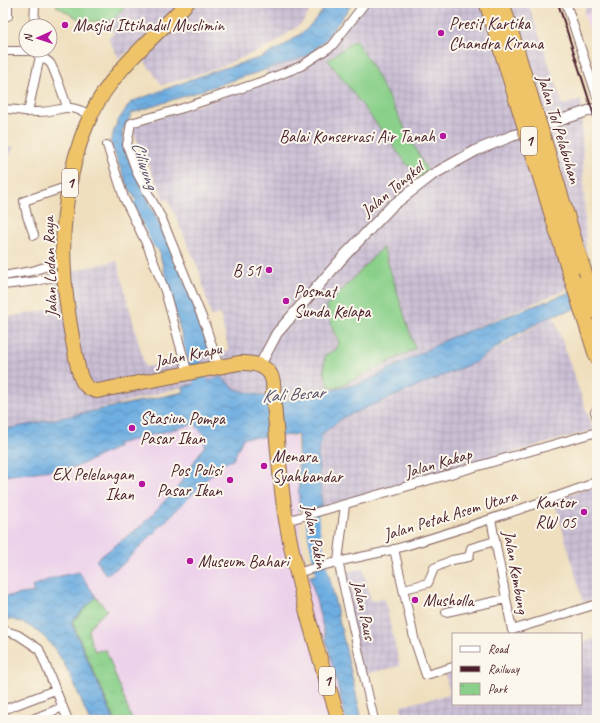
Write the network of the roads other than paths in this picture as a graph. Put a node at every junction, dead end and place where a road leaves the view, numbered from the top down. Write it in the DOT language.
graph roads {
  1 [pos="8,3"];
  2 [pos="35,3"];
  3 [pos="187,3"];
  4 [pos="365,3"];
  5 [pos="486,3"];
  6 [pos="502,3"];
  7 [pos="566,3"];
  8 [pos="8,16"];
  9 [pos="34,18"];
  10 [pos="3,51"];
  11 [pos="18,51"];
  12 [pos="34,58"];
  13 [pos="44,58"];
  14 [pos="597,97"];
  15 [pos="67,107"];
  16 [pos="597,108"];
  17 [pos="3,109"];
  18 [pos="28,112"];
  19 [pos="90,115"];
  20 [pos="106,145"];
  21 [pos="69,186"];
  22 [pos="34,235"];
  23 [pos="64,267"];
  24 [pos="3,276"];
  25 [pos="3,285"];
  26 [pos="597,312"];
  27 [pos="591,340"];
  28 [pos="597,357"];
  29 [pos="260,365"];
  30 [pos="597,367"];
  31 [pos="218,368"];
  32 [pos="189,374"];
  33 [pos="97,391"];
  34 [pos="597,412"];
  35 [pos="597,417"];
  36 [pos="597,432"];
  37 [pos="597,479"];
  38 [pos="345,505"];
  39 [pos="291,519"];
  40 [pos="491,519"];
  41 [pos="495,541"];
  42 [pos="394,549"];
  43 [pos="338,561"];
  44 [pos="306,570"];
  45 [pos="404,589"];
  46 [pos="506,599"];
  47 [pos="597,604"];
  48 [pos="446,612"];
  49 [pos="3,630"];
  50 [pos="317,642"];
  51 [pos="452,667"];
  52 [pos="55,690"];
  53 [pos="64,707"];
  54 [pos="3,710"];
  55 [pos="3,716"];
  56 [pos="33,719"];
  57 [pos="5,720"];
  58 [pos="68,720"];
  59 [pos="339,720"];
  60 [pos="374,720"];
  1 -- 8 [label="street"];
  2 -- 9 [label="street"];
  3 -- 19 [label="highway, Jalan Lodan Raya / 1"];
  4 -- 31 [label="street"];
  5 -- 27 [label="highway, Jalan Tol Pelabuhan / 1, bridge"];
  6 -- 26 [label="highway, Jalan Tol Pelabuhan / 1, bridge"];
  7 -- 14 [label="street"];
  10 -- 11 [label="street"];
  12 -- 18 [label="street"];
  13 -- 15 [label="street"];
  15 -- 18 [label="street"];
  15 -- 19 [label="street"];
  16 -- 29 [label="street, Jalan Tongkol"];
  17 -- 18 [label="street"];
  19 -- 21 [label="highway, Jalan Lodan Raya / 1"];
  20 -- 32 [label="street"];
  21 -- 22 [label="street"];
  21 -- 23 [label="highway, Jalan Lodan Raya / 1"];
  23 -- 24 [label="street"];
  23 -- 25 [label="street"];
  23 -- 33 [label="highway, Jalan Lodan Raya / 1"];
  27 -- 28 [label="highway, Jalan Tol Pelabuhan / 1"];
  27 -- 30 [label="highway"];
  29 -- 31 [label="highway, Jalan Krapu / 1"];
  29 -- 39 [label="highway, Jalan Pakin / 1"];
  31 -- 32 [label="highway, Jalan Krapu / 1"];
  32 -- 33 [label="highway, Jalan Krapu / 1"];
  34 -- 35 [label="street"];
  36 -- 38 [label="street, Jalan Kakap"];
  37 -- 40 [label="street, Jalan Petak Asem Utara"];
  38 -- 39 [label="street, Jalan Kakap"];
  38 -- 43 [label="street, Jalan Paus"];
  39 -- 44 [label="highway, Jalan Pakin / 1"];
  39 -- 50 [label="highway, Jalan Pakin / 1"];
  40 -- 41 [label="street, Jalan Kembung"];
  40 -- 42 [label="street, Jalan Petak Asem Utara"];
  41 -- 45 [label="street"];
  41 -- 46 [label="street, Jalan Kembung"];
  42 -- 43 [label="street, Jalan Petak Asem Utara"];
  42 -- 45 [label="street"];
  43 -- 44 [label="street, Jalan Petak Asem Utara"];
  43 -- 60 [label="street, Jalan Paus"];
  44 -- 50 [label="highway, Jalan Pakin / 1"];
  45 -- 51 [label="street"];
  46 -- 47 [label="street, Jalan Kembung"];
  46 -- 48 [label="street"];
  49 -- 52 [label="street"];
  50 -- 59 [label="highway, Jalan Pakin / 1"];
  52 -- 53 [label="street"];
  52 -- 54 [label="street"];
  53 -- 56 [label="street"];
  53 -- 58 [label="street"];
  55 -- 57 [label="street"];
}
